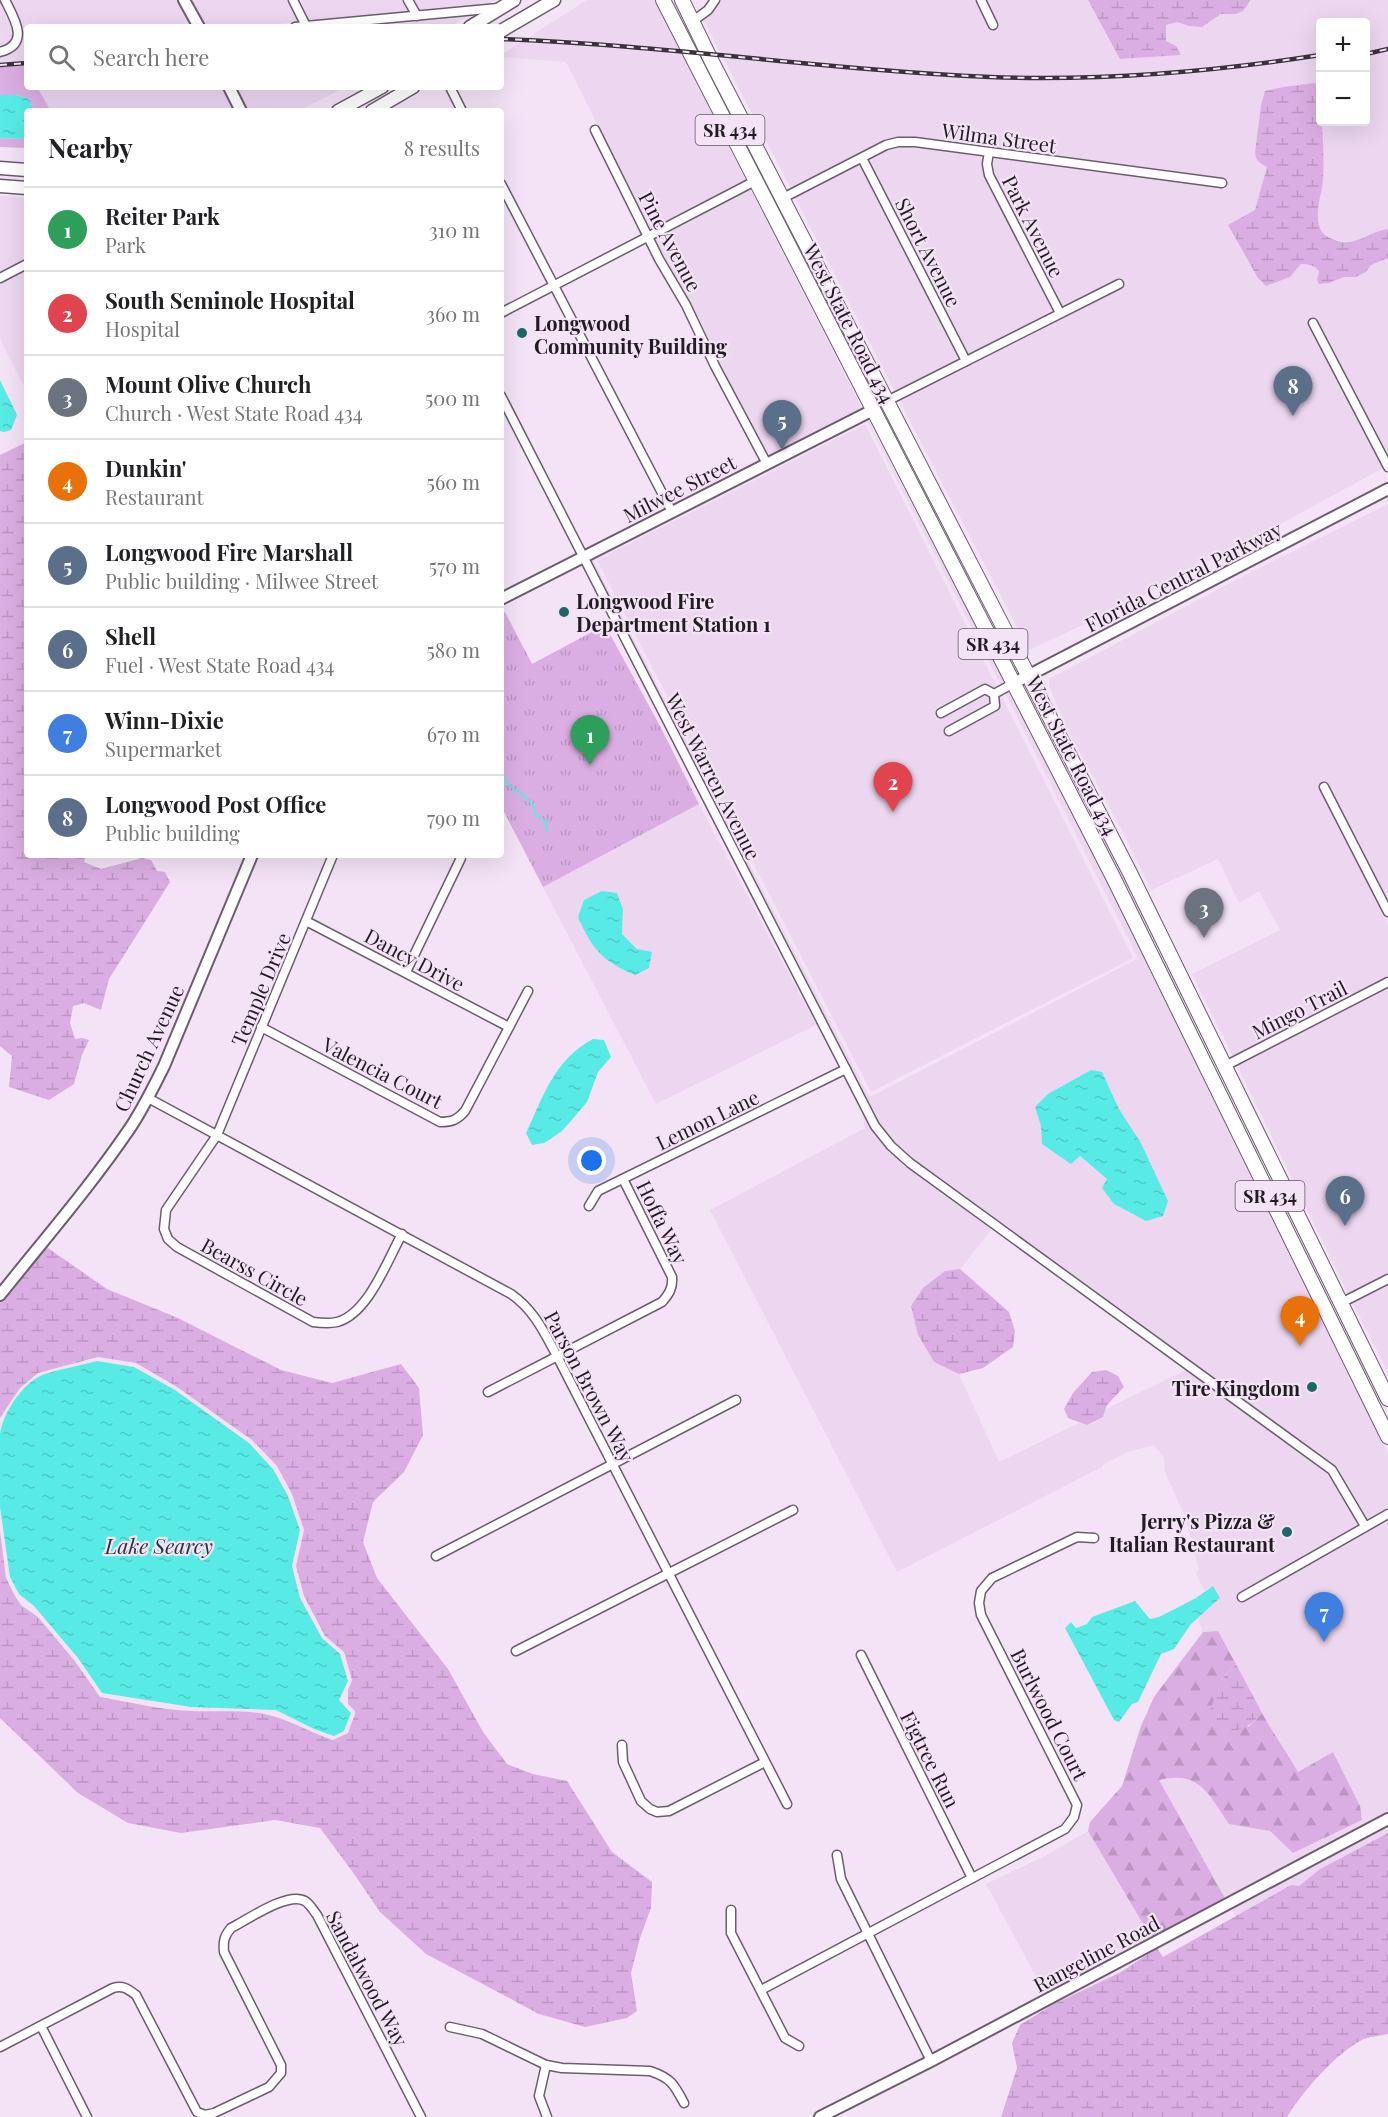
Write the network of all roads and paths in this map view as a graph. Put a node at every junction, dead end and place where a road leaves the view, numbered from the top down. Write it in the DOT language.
graph roads {
  1 [pos="5,0"];
  2 [pos="184,0"];
  3 [pos="293,0"];
  4 [pos="408,0"];
  5 [pos="514,0"];
  6 [pos="554,0"];
  7 [pos="663,0"];
  8 [pos="682,0"];
  9 [pos="715,0"];
  10 [pos="981,0"];
  11 [pos="501,8"];
  12 [pos="417,16"];
  13 [pos="693,21"];
  14 [pos="197,24"];
  15 [pos="305,24"];
  16 [pos="328,24"];
  17 [pos="475,24"];
  18 [pos="993,25"];
  19 [pos="504,29"];
  20 [pos="0,52"];
  21 [pos="230,90"];
  22 [pos="376,90"];
  23 [pos="408,90"];
  24 [pos="452,90"];
  25 [pos="240,108"];
  26 [pos="344,108"];
  27 [pos="377,108"];
  28 [pos="460,108"];
  29 [pos="595,130"];
  30 [pos="989,152"];
  31 [pos="862,158"];
  32 [pos="0,168"];
  33 [pos="24,170"];
  34 [pos="755,181"];
  35 [pos="1222,183"];
  36 [pos="0,186"];
  37 [pos="24,188"];
  38 [pos="504,190"];
  39 [pos="783,198"];
  40 [pos="648,237"];
  41 [pos="24,266"];
  42 [pos="0,278"];
  43 [pos="1119,284"];
  44 [pos="554,286"];
  45 [pos="504,311"];
  46 [pos="1060,313"];
  47 [pos="1313,322"];
  48 [pos="966,361"];
  49 [pos="859,383"];
  50 [pos="887,401"];
  51 [pos="504,402"];
  52 [pos="873,410"];
  53 [pos="899,425"];
  54 [pos="767,464"];
  55 [pos="1388,467"];
  56 [pos="1388,489"];
  57 [pos="672,512"];
  58 [pos="583,557"];
  59 [pos="504,598"];
  60 [pos="1029,676"];
  61 [pos="1014,684"];
  62 [pos="994,694"];
  63 [pos="941,713"];
  64 [pos="949,731"];
  65 [pos="1324,787"];
  66 [pos="251,858"];
  67 [pos="332,858"];
  68 [pos="461,858"];
  69 [pos="1388,912"];
  70 [pos="306,921"];
  71 [pos="406,972"];
  72 [pos="1388,982"];
  73 [pos="528,991"];
  74 [pos="261,1027"];
  75 [pos="509,1027"];
  76 [pos="1200,1053"];
  77 [pos="1225,1066"];
  78 [pos="846,1069"];
  79 [pos="1211,1075"];
  80 [pos="1238,1093"];
  81 [pos="148,1098"];
  82 [pos="217,1135"];
  83 [pos="623,1179"];
  84 [pos="589,1206"];
  85 [pos="402,1234"];
  86 [pos="1388,1279"];
  87 [pos="0,1295"];
  88 [pos="1341,1303"];
  89 [pos="557,1356"];
  90 [pos="488,1392"];
  91 [pos="1388,1399"];
  92 [pos="736,1400"];
  93 [pos="1388,1437"];
  94 [pos="612,1465"];
  95 [pos="793,1510"];
  96 [pos="1388,1514"];
  97 [pos="1365,1526"];
  98 [pos="1094,1538"];
  99 [pos="436,1556"];
  100 [pos="668,1573"];
  101 [pos="1242,1597"];
  102 [pos="516,1651"];
  103 [pos="861,1655"];
  104 [pos="622,1744"];
  105 [pos="765,1762"];
  106 [pos="787,1804"];
  107 [pos="1388,1819"];
  108 [pos="837,1855"];
  109 [pos="972,1878"];
  110 [pos="731,1910"];
  111 [pos="866,1933"];
  112 [pos="761,1990"];
  113 [pos="41,2026"];
  114 [pos="450,2026"];
  115 [pos="799,2046"];
  116 [pos="0,2047"];
  117 [pos="931,2061"];
  118 [pos="546,2065"];
  119 [pos="684,2103"];
  120 [pos="87,2117"];
  121 [pos="421,2117"];
  122 [pos="547,2117"];
  123 [pos="820,2117"];
  1 -- 20 [label="street"];
  2 -- 14 [label="street"];
  3 -- 15 [label="street"];
  4 -- 12 [label="street"];
  5 -- 11 [label="main road"];
  6 -- 19 [label="main road"];
  7 -- 34 [label="main road, West State Road 434 / SR 434"];
  8 -- 13 [label="main road, West State Road 434 / SR 434"];
  9 -- 13 [label="street"];
  10 -- 18 [label="street"];
  11 -- 12 [label="street"];
  11 -- 17 [label="main road"];
  12 -- 16 [label="street"];
  13 -- 39 [label="main road, West State Road 434 / SR 434"];
  21 -- 25 [label="street"];
  22 -- 26 [label="main road"];
  23 -- 27 [label="main road"];
  24 -- 28 [label="street"];
  29 -- 40 [label="street, Pine Avenue"];
  30 -- 31 [label="street, Wilma Street"];
  30 -- 35 [label="street, Wilma Street"];
  30 -- 46 [label="street, Park Avenue"];
  31 -- 39 [label="street, Wilma Street"];
  31 -- 48 [label="street, Short Avenue"];
  32 -- 33 [label="main road"];
  34 -- 40 [label="street"];
  34 -- 49 [label="main road, West State Road 434 / SR 434"];
  36 -- 37 [label="main road"];
  38 -- 44 [label="street"];
  39 -- 50 [label="main road, West State Road 434 / SR 434"];
  40 -- 44 [label="street"];
  40 -- 54 [label="street, Pine Avenue"];
  41 -- 42 [label="street"];
  43 -- 46 [label="street"];
  44 -- 45 [label="street"];
  44 -- 57 [label="street"];
  46 -- 48 [label="street"];
  47 -- 55 [label="street"];
  48 -- 50 [label="street"];
  49 -- 50 [label="main road"];
  49 -- 52 [label="main road, West State Road 434 / SR 434"];
  50 -- 53 [label="main road, West State Road 434 / SR 434"];
  51 -- 58 [label="street, West Warren Avenue"];
  52 -- 53 [label="main road"];
  52 -- 54 [label="street, Milwee Street"];
  52 -- 61 [label="main road, West State Road 434 / SR 434"];
  53 -- 60 [label="main road, West State Road 434 / SR 434"];
  54 -- 57 [label="street, Milwee Street"];
  56 -- 60 [label="street, Florida Central Parkway"];
  57 -- 58 [label="street, Milwee Street"];
  58 -- 59 [label="street, Milwee Street"];
  58 -- 78 [label="street, West Warren Avenue"];
  60 -- 61 [label="street, Florida Central Parkway"];
  60 -- 77 [label="main road, West State Road 434 / SR 434"];
  61 -- 62 [label="street, Florida Central Parkway"];
  61 -- 76 [label="main road, West State Road 434 / SR 434"];
  62 -- 63 [label="street, Florida Central Parkway"];
  62 -- 64 [label="street, Florida Central Parkway"];
  65 -- 69 [label="street"];
  66 -- 81 [label="street, Church Avenue"];
  67 -- 70 [label="street, Temple Drive"];
  68 -- 71 [label="street"];
  70 -- 71 [label="street, Dancy Drive"];
  70 -- 74 [label="street, Temple Drive"];
  71 -- 75 [label="street, Dancy Drive"];
  72 -- 77 [label="street, Mingo Trail"];
  73 -- 75 [label="street, Valencia Court"];
  74 -- 75 [label="street, Valencia Court"];
  74 -- 82 [label="street, Temple Drive"];
  76 -- 77 [label="main road"];
  76 -- 79 [label="main road, West State Road 434 / SR 434"];
  77 -- 80 [label="main road, West State Road 434 / SR 434"];
  78 -- 83 [label="street, Lemon Lane"];
  78 -- 97 [label="street, West Warren Avenue"];
  79 -- 80 [label="main road"];
  79 -- 93 [label="main road, West State Road 434 / SR 434"];
  80 -- 88 [label="main road, West State Road 434 / SR 434"];
  81 -- 82 [label="street, Parson Brown Way"];
  81 -- 87 [label="street, Church Avenue"];
  82 -- 85 [label="street, Parson Brown Way"];
  82 -- 85 [label="street, Bearss Circle"];
  83 -- 84 [label="street, Lemon Lane"];
  83 -- 89 [label="street, Hoffa Way"];
  85 -- 89 [label="street, Parson Brown Way"];
  86 -- 88 [label="street"];
  88 -- 91 [label="main road, West State Road 434 / SR 434"];
  89 -- 90 [label="street"];
  89 -- 94 [label="street, Parson Brown Way"];
  92 -- 94 [label="street"];
  94 -- 99 [label="street"];
  94 -- 100 [label="street, Parson Brown Way"];
  95 -- 100 [label="street"];
  96 -- 97 [label="street"];
  97 -- 101 [label="street"];
  98 -- 109 [label="street, Burlwood Court"];
  100 -- 102 [label="street"];
  100 -- 105 [label="street, Parson Brown Way"];
  103 -- 109 [label="street, Figtree Run"];
  104 -- 105 [label="street"];
  105 -- 106 [label="street, Parson Brown Way"];
  107 -- 117 [label="street, Rangeline Road"];
  108 -- 111 [label="street"];
  109 -- 111 [label="street, Burlwood Court"];
  110 -- 112 [label="street"];
  111 -- 112 [label="street, Burlwood Court"];
  111 -- 117 [label="street"];
  112 -- 115 [label="street"];
  113 -- 116 [label="street, Sandalwood Way"];
  113 -- 120 [label="street"];
  113 -- 121 [label="street, Sandalwood Way"];
  114 -- 118 [label="street"];
  117 -- 123 [label="street, Rangeline Road"];
  118 -- 119 [label="street"];
  118 -- 122 [label="street"];
}
